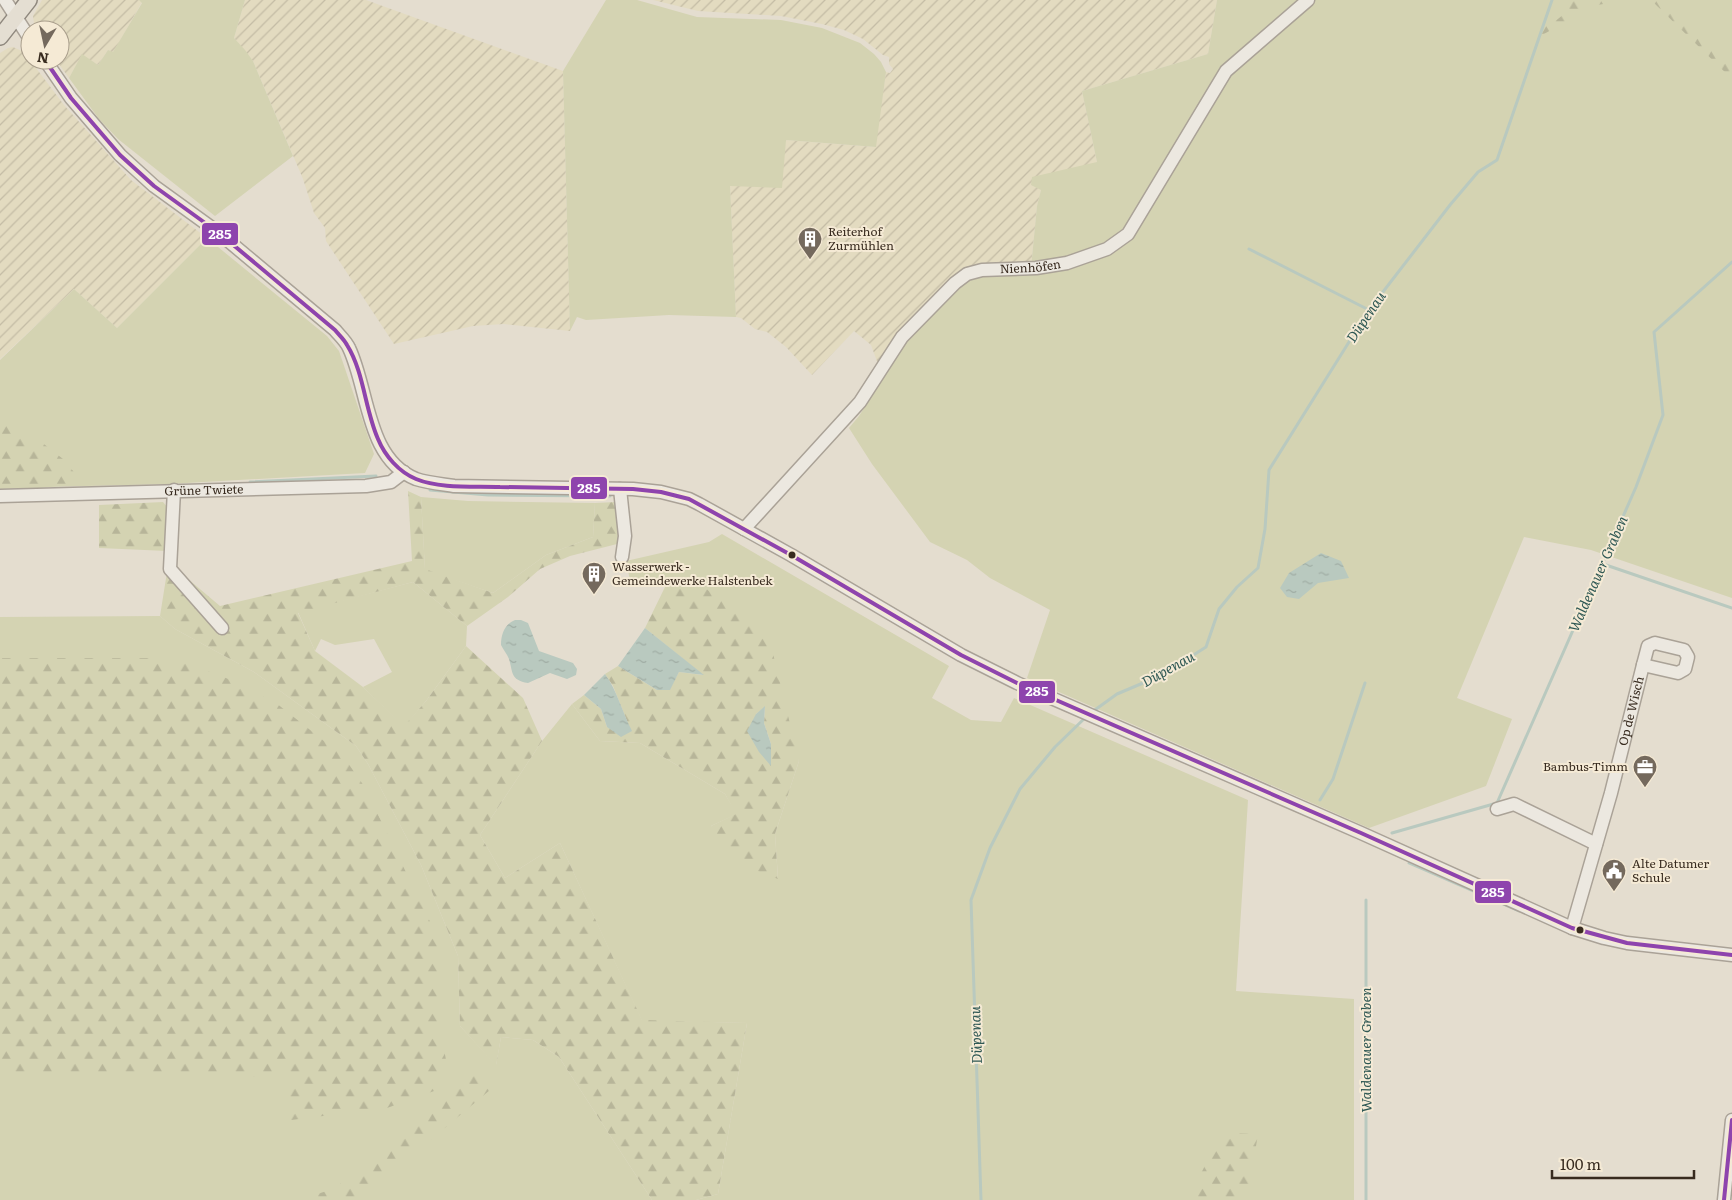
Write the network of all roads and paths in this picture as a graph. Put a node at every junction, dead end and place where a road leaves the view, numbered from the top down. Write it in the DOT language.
graph roads {
  1 [pos="5,0"];
  2 [pos="29,0"];
  3 [pos="1308,0"];
  4 [pos="17,17"];
  5 [pos="20,22"];
  6 [pos="0,37"];
  7 [pos="51,70"];
  8 [pos="404,472"];
  9 [pos="620,489"];
  10 [pos="174,490"];
  11 [pos="0,496"];
  12 [pos="744,529"];
  13 [pos="622,557"];
  14 [pos="222,628"];
  15 [pos="1643,665"];
  16 [pos="1497,809"];
  17 [pos="1596,844"];
  18 [pos="1572,928"];
  19 [pos="1732,955"];
  20 [pos="1732,1120"];
  21 [pos="1724,1200"];
  1 -- 4 [label="street"];
  2 -- 4 [label="main road"];
  3 -- 12 [label="street, Nienhöfen"];
  4 -- 5 [label="street"];
  4 -- 6 [label="main road"];
  7 -- 8 [label="street"];
  8 -- 9 [label="street"];
  8 -- 10 [label="street, Grüne Twiete"];
  9 -- 12 [label="street"];
  9 -- 13 [label="street"];
  10 -- 11 [label="street, Grüne Twiete"];
  10 -- 14 [label="street"];
  12 -- 18 [label="street"];
  15 -- 17 [label="street, Op de Wisch"];
  16 -- 17 [label="street"];
  17 -- 18 [label="street, Op de Wisch"];
  18 -- 19 [label="street"];
  20 -- 21 [label="street"];
}
